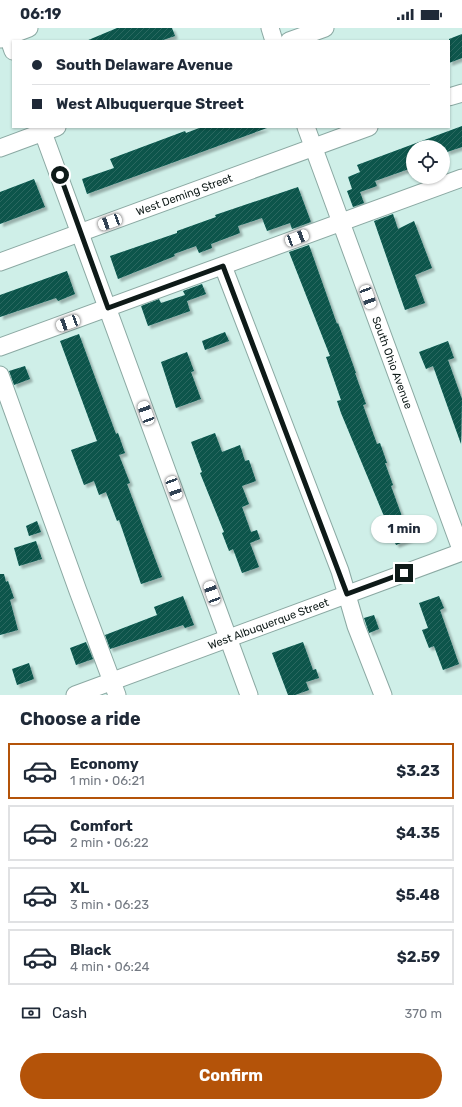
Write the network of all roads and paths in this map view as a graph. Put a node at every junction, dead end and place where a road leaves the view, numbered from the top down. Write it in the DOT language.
graph roads {
  1 [pos="29,28"];
  2 [pos="270,28"];
  3 [pos="325,28"];
  4 [pos="6,38"];
  5 [pos="274,40"];
  6 [pos="292,40"];
  7 [pos="462,93"];
  8 [pos="450,98"];
  9 [pos="306,128"];
  10 [pos="366,128"];
  11 [pos="47,129"];
  12 [pos="0,148"];
  13 [pos="313,148"];
  14 [pos="461,183"];
  15 [pos="341,222"];
  16 [pos="81,233"];
  17 [pos="0,262"];
  18 [pos="223,266"];
  19 [pos="108,308"];
  20 [pos="0,347"];
  21 [pos="0,374"];
  22 [pos="462,552"];
  23 [pos="347,594"];
  24 [pos="228,638"];
  25 [pos="115,688"];
  26 [pos="75,695"];
  27 [pos="250,695"];
  28 [pos="383,695"];
  1 -- 4 [label="street"];
  2 -- 5 [label="street"];
  3 -- 6 [label="street"];
  7 -- 8 [label="street"];
  9 -- 13 [label="street, South Ohio Avenue"];
  10 -- 13 [label="street, West Deming Street"];
  11 -- 12 [label="street"];
  11 -- 16 [label="street"];
  13 -- 15 [label="street, South Ohio Avenue"];
  13 -- 16 [label="street, West Deming Street"];
  14 -- 15 [label="street"];
  15 -- 18 [label="street"];
  15 -- 22 [label="street, South Ohio Avenue"];
  16 -- 17 [label="street, West Deming Street"];
  16 -- 19 [label="street"];
  18 -- 19 [label="street"];
  18 -- 23 [label="street"];
  19 -- 20 [label="street"];
  19 -- 24 [label="street"];
  21 -- 25 [label="street"];
  22 -- 23 [label="street, West Albuquerque Street"];
  23 -- 24 [label="street, West Albuquerque Street"];
  23 -- 28 [label="street"];
  24 -- 25 [label="street, West Albuquerque Street"];
  24 -- 27 [label="street"];
  25 -- 26 [label="street, West Albuquerque Street"];
}
